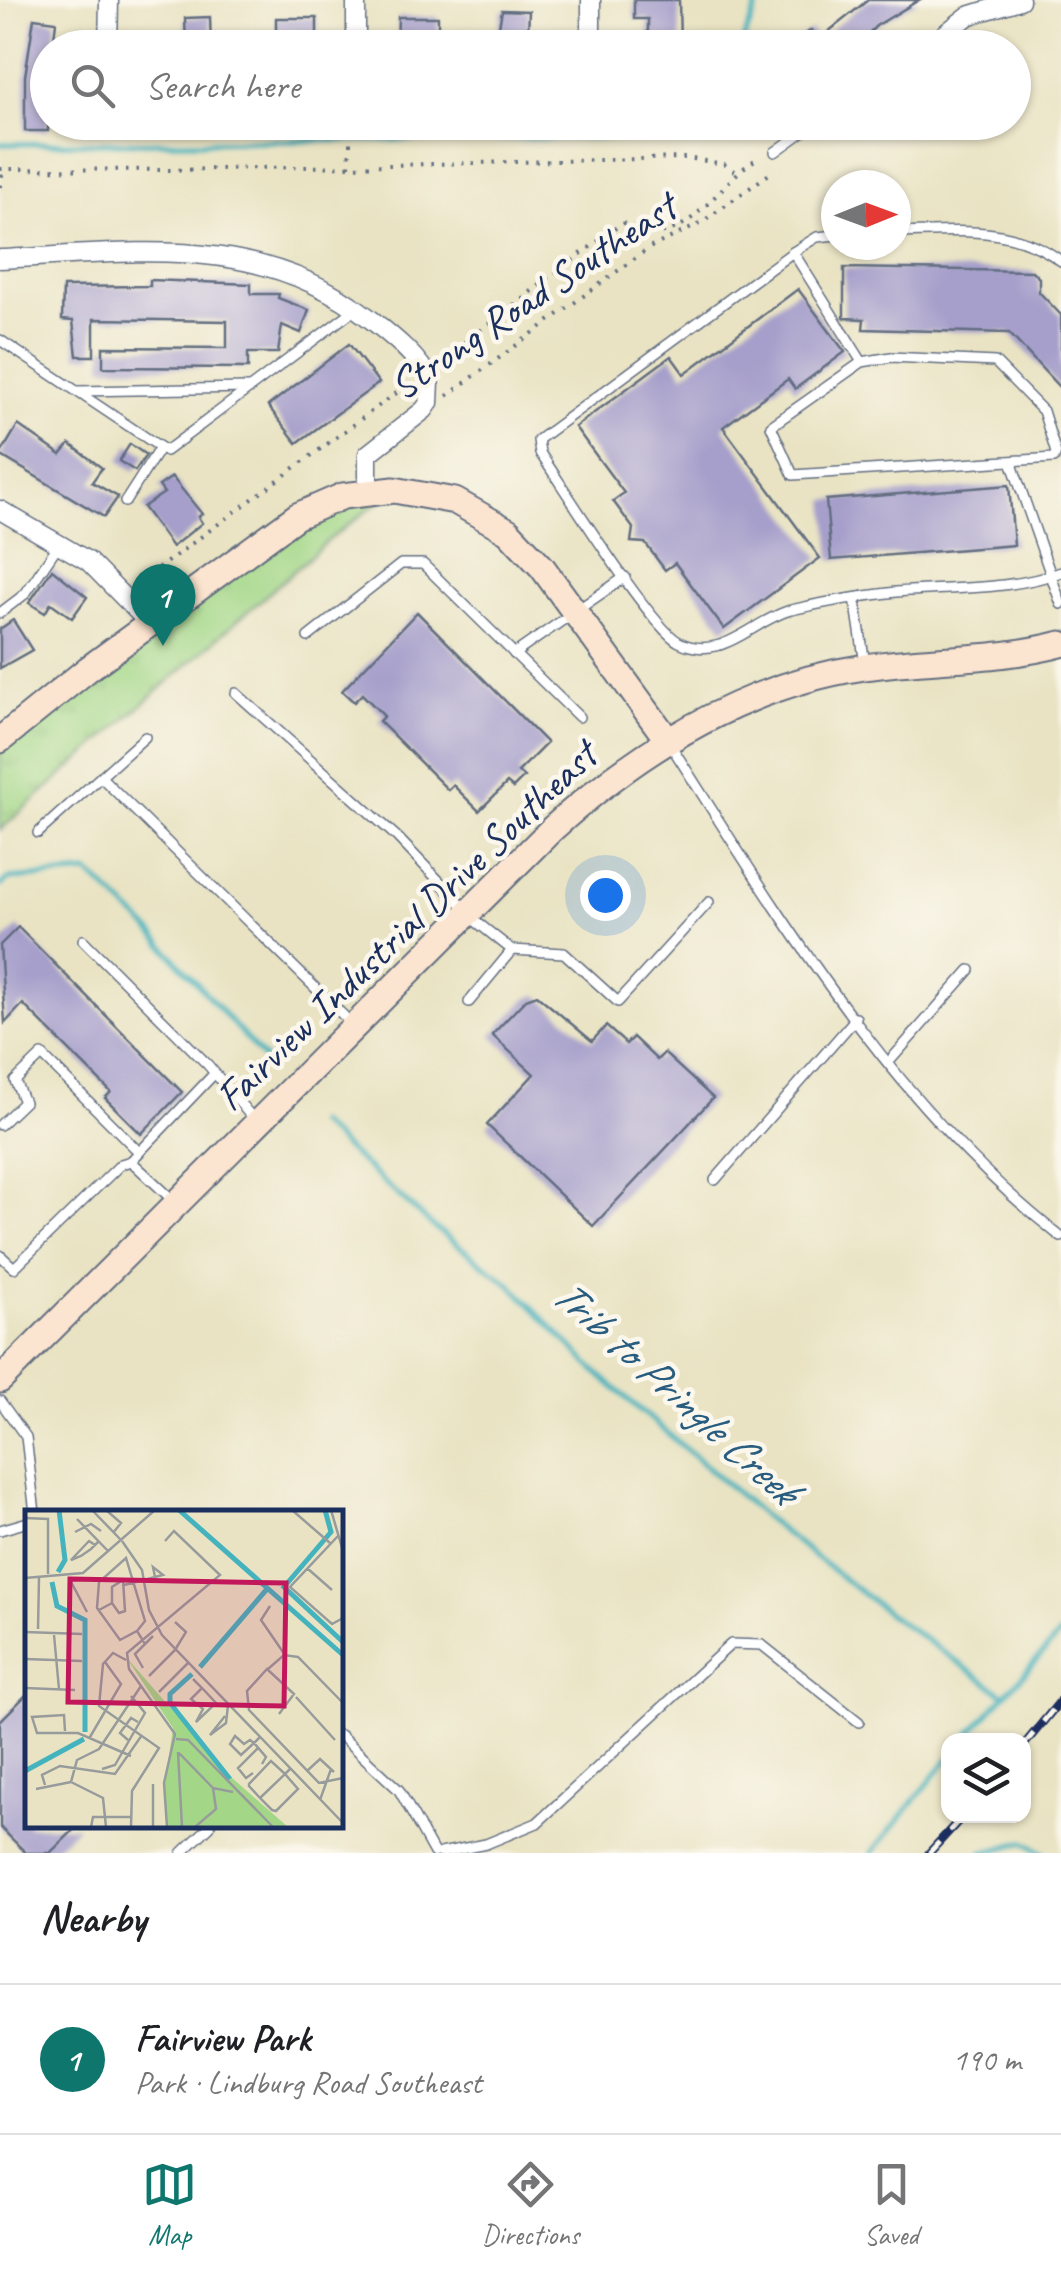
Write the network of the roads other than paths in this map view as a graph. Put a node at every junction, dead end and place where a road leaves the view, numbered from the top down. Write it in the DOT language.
graph roads {
  1 [pos="108,0"];
  2 [pos="356,0"];
  3 [pos="591,0"];
  4 [pos="1020,0"];
  5 [pos="108,30"];
  6 [pos="356,30"];
  7 [pos="591,30"];
  8 [pos="950,30"];
  9 [pos="792,140"];
  10 [pos="775,152"];
  11 [pos="911,232"];
  12 [pos="821,236"];
  13 [pos="794,252"];
  14 [pos="0,259"];
  15 [pos="1061,261"];
  16 [pos="356,308"];
  17 [pos="0,340"];
  18 [pos="862,362"];
  19 [pos="252,388"];
  20 [pos="76,391"];
  21 [pos="159,449"];
  22 [pos="1012,464"];
  23 [pos="368,491"];
  24 [pos="125,502"];
  25 [pos="0,510"];
  26 [pos="59,543"];
  27 [pos="1061,572"];
  28 [pos="1050,576"];
  29 [pos="625,578"];
  30 [pos="855,598"];
  31 [pos="1061,604"];
  32 [pos="0,613"];
  33 [pos="575,615"];
  34 [pos="150,624"];
  35 [pos="308,637"];
  36 [pos="1061,644"];
  37 [pos="514,654"];
  38 [pos="866,666"];
  39 [pos="236,693"];
  40 [pos="579,717"];
  41 [pos="146,737"];
  42 [pos="667,739"];
  43 [pos="0,740"];
  44 [pos="100,777"];
  45 [pos="38,833"];
  46 [pos="708,902"];
  47 [pos="468,913"];
  48 [pos="84,940"];
  49 [pos="512,950"];
  50 [pos="970,970"];
  51 [pos="469,1002"];
  52 [pos="856,1018"];
  53 [pos="354,1026"];
  54 [pos="888,1063"];
  55 [pos="214,1074"];
  56 [pos="256,1123"];
  57 [pos="0,1125"];
  58 [pos="135,1156"];
  59 [pos="715,1180"];
  60 [pos="176,1203"];
  61 [pos="1061,1237"];
  62 [pos="0,1255"];
  63 [pos="0,1385"];
  64 [pos="35,1510"];
  65 [pos="25,1523"];
  66 [pos="0,1530"];
  67 [pos="860,1722"];
  68 [pos="342,1737"];
  69 [pos="208,1828"];
  70 [pos="182,1853"];
  71 [pos="438,1853"];
  1 -- 5 [label="street"];
  2 -- 6 [label="street"];
  3 -- 7 [label="street"];
  4 -- 8 [label="street"];
  9 -- 10 [label="lane"];
  11 -- 15 [label="lane"];
  12 -- 13 [label="lane"];
  13 -- 18 [label="lane"];
  13 -- 29 [label="lane"];
  14 -- 16 [label="street"];
  16 -- 19 [label="lane"];
  16 -- 23 [label="street, Strong Road Southeast"];
  17 -- 20 [label="lane"];
  18 -- 22 [label="lane"];
  18 -- 22 [label="lane"];
  19 -- 20 [label="lane"];
  19 -- 21 [label="lane"];
  20 -- 21 [label="lane"];
  21 -- 24 [label="lane"];
  22 -- 28 [label="lane"];
  23 -- 33 [label="main road"];
  23 -- 34 [label="main road"];
  25 -- 26 [label="street"];
  26 -- 32 [label="lane"];
  26 -- 34 [label="street"];
  27 -- 28 [label="lane"];
  28 -- 30 [label="lane"];
  28 -- 31 [label="lane"];
  29 -- 30 [label="lane"];
  29 -- 33 [label="lane"];
  30 -- 38 [label="lane"];
  33 -- 37 [label="lane"];
  33 -- 42 [label="main road"];
  34 -- 43 [label="main road"];
  35 -- 37 [label="lane"];
  36 -- 38 [label="main road, Fairview Industrial Drive Southeast"];
  37 -- 40 [label="lane"];
  38 -- 42 [label="main road, Fairview Industrial Drive Southeast"];
  39 -- 47 [label="lane"];
  41 -- 44 [label="lane"];
  42 -- 47 [label="main road, Fairview Industrial Drive Southeast"];
  42 -- 52 [label="lane"];
  44 -- 45 [label="lane"];
  44 -- 53 [label="lane"];
  46 -- 49 [label="lane"];
  47 -- 49 [label="lane"];
  47 -- 53 [label="main road, Fairview Industrial Drive Southeast"];
  48 -- 55 [label="lane"];
  49 -- 51 [label="lane"];
  50 -- 54 [label="lane"];
  52 -- 54 [label="lane"];
  52 -- 59 [label="lane"];
  53 -- 56 [label="main road, Fairview Industrial Drive Southeast"];
  54 -- 61 [label="lane"];
  55 -- 56 [label="lane"];
  55 -- 58 [label="lane"];
  56 -- 60 [label="main road, Fairview Industrial Drive Southeast"];
  57 -- 58 [label="lane"];
  58 -- 60 [label="lane"];
  58 -- 62 [label="lane"];
  60 -- 63 [label="main road, Fairview Industrial Drive Southeast"];
  63 -- 64 [label="lane"];
  65 -- 66 [label="lane"];
  67 -- 71 [label="lane"];
  68 -- 71 [label="lane"];
  69 -- 70 [label="lane"];
}
